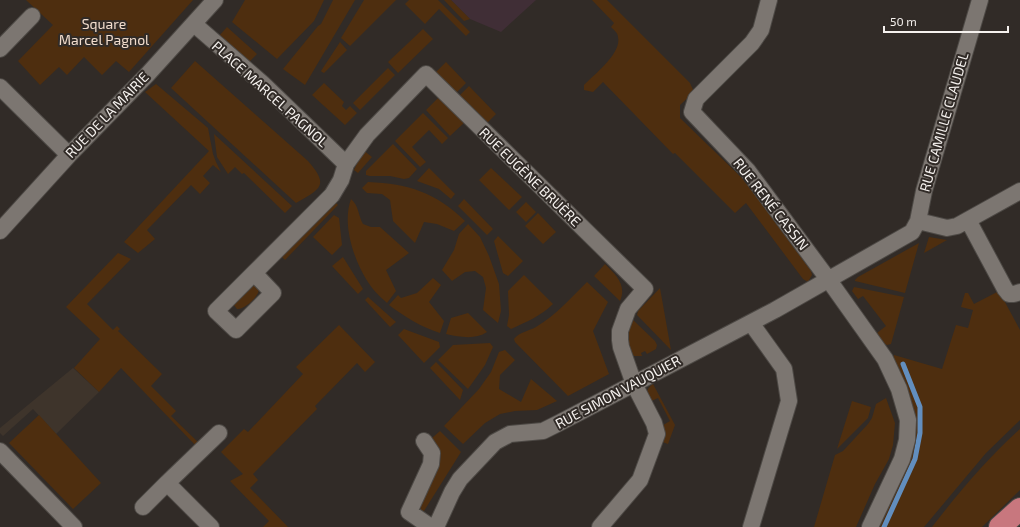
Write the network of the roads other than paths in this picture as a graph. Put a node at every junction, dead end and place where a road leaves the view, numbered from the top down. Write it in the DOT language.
graph roads {
  1 [pos="215,0"];
  2 [pos="770,0"];
  3 [pos="980,0"];
  4 [pos="32,16"];
  5 [pos="194,24"];
  6 [pos="0,49"];
  7 [pos="0,87"];
  8 [pos="69,154"];
  9 [pos="346,164"];
  10 [pos="1020,191"];
  11 [pos="968,220"];
  12 [pos="918,221"];
  13 [pos="0,231"];
  14 [pos="254,273"];
  15 [pos="828,279"];
  16 [pos="1020,292"];
  17 [pos="751,322"];
  18 [pos="634,384"];
  19 [pos="219,433"];
  20 [pos="424,441"];
  21 [pos="0,451"];
  22 [pos="167,483"];
  23 [pos="142,507"];
  24 [pos="1020,509"];
  25 [pos="74,527"];
  26 [pos="210,527"];
  27 [pos="431,527"];
  28 [pos="436,527"];
  29 [pos="600,527"];
  30 [pos="752,527"];
  31 [pos="870,527"];
  32 [pos="1000,527"];
  1 -- 5 [label="street, RUE DE LA MAIRIE"];
  2 -- 15 [label="street, RUE RENÉ CASSIN"];
  3 -- 12 [label="street, RUE CAMILLE CLAUDEL"];
  4 -- 6 [label="street"];
  5 -- 8 [label="street, RUE DE LA MAIRIE"];
  5 -- 9 [label="street, PLACE MARCEL PAGNOL"];
  7 -- 8 [label="street"];
  8 -- 13 [label="street, RUE DE LA MAIRIE"];
  9 -- 14 [label="street"];
  9 -- 18 [label="street, RUE EUGÈNE BRUÈRE"];
  10 -- 11 [label="street"];
  11 -- 12 [label="street"];
  11 -- 16 [label="street"];
  12 -- 15 [label="street, RUE SIMON VAUQUIER"];
  15 -- 17 [label="street, RUE SIMON VAUQUIER"];
  15 -- 31 [label="street"];
  17 -- 18 [label="street, RUE SIMON VAUQUIER"];
  17 -- 30 [label="street"];
  18 -- 28 [label="street, RUE SIMON VAUQUIER"];
  18 -- 29 [label="street"];
  19 -- 22 [label="street"];
  20 -- 27 [label="street"];
  21 -- 25 [label="street"];
  22 -- 23 [label="street"];
  22 -- 26 [label="street"];
  24 -- 32 [label="highway"];
}
